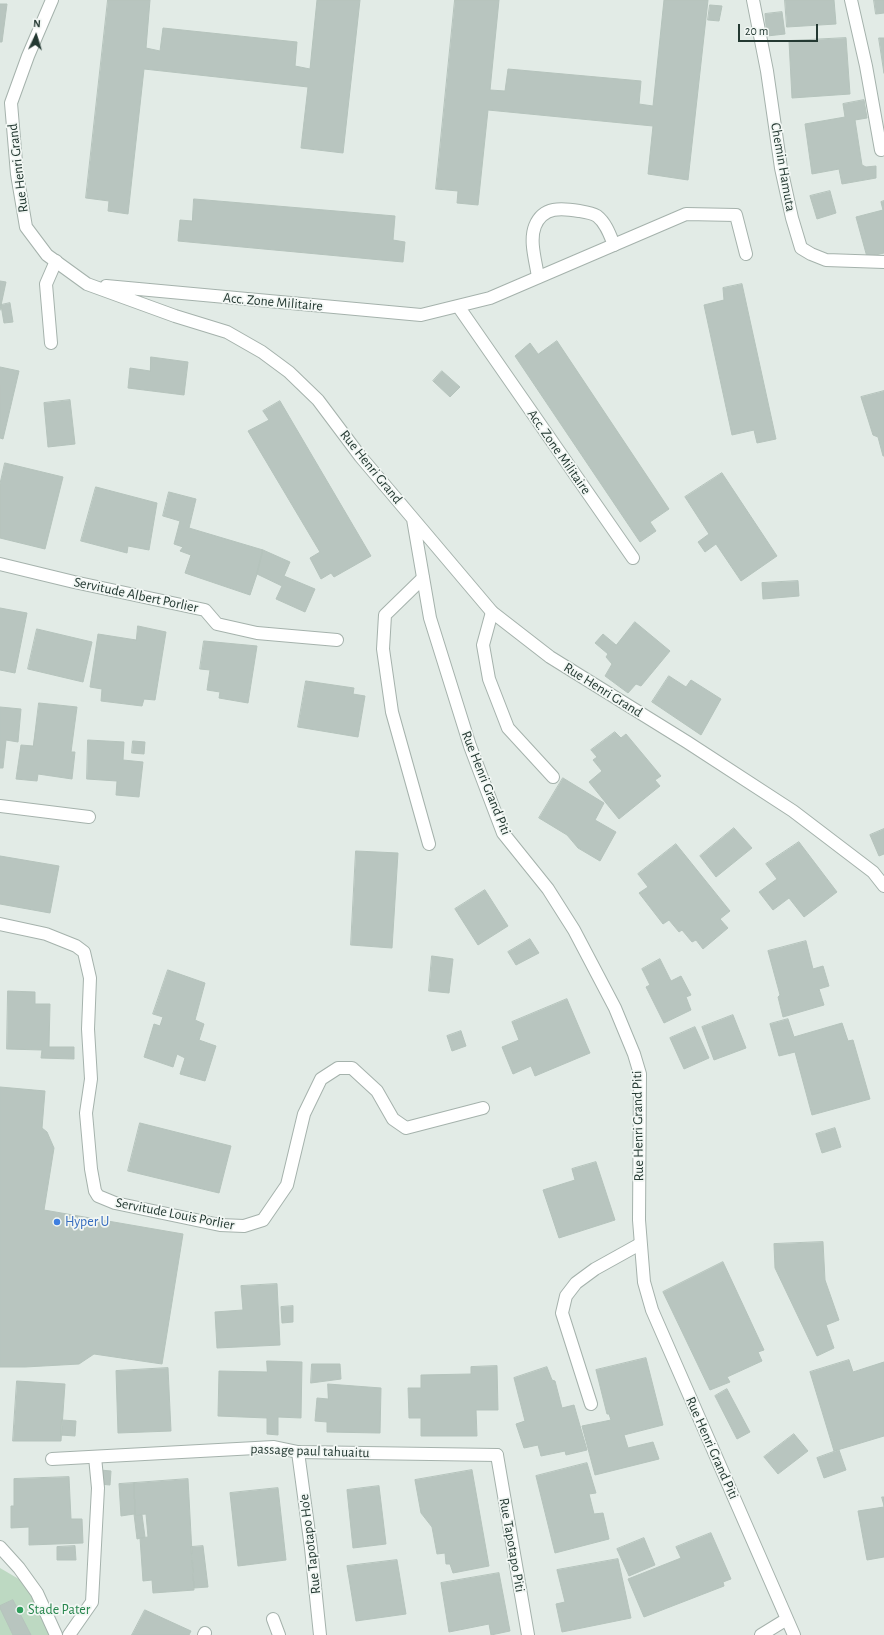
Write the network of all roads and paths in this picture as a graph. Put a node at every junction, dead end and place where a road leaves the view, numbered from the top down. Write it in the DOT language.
graph roads {
  1 [pos="52,0"];
  2 [pos="754,0"];
  3 [pos="851,0"];
  4 [pos="881,150"];
  5 [pos="614,245"];
  6 [pos="746,254"];
  7 [pos="56,261"];
  8 [pos="884,262"];
  9 [pos="538,277"];
  10 [pos="87,284"];
  11 [pos="458,306"];
  12 [pos="51,343"];
  13 [pos="412,518"];
  14 [pos="633,558"];
  15 [pos="0,564"];
  16 [pos="423,578"];
  17 [pos="492,612"];
  18 [pos="337,640"];
  19 [pos="553,777"];
  20 [pos="0,806"];
  21 [pos="89,817"];
  22 [pos="429,844"];
  23 [pos="884,886"];
  24 [pos="0,924"];
  25 [pos="483,1108"];
  26 [pos="640,1244"];
  27 [pos="591,1404"];
  28 [pos="298,1452"];
  29 [pos="497,1454"];
  30 [pos="95,1457"];
  31 [pos="52,1459"];
  32 [pos="0,1547"];
  33 [pos="273,1619"];
  34 [pos="787,1619"];
  35 [pos="56,1635"];
  36 [pos="69,1635"];
  37 [pos="279,1635"];
  38 [pos="320,1635"];
  39 [pos="528,1635"];
  40 [pos="761,1635"];
  41 [pos="794,1635"];
  1 -- 7 [label="street, Rue Henri Grand"];
  2 -- 8 [label="street, Chemin Hamuta"];
  3 -- 4 [label="street"];
  5 -- 6 [label="street, Acc. Zone Militaire"];
  5 -- 9 [label="street, Acc. Zone Militaire"];
  5 -- 9 [label="street"];
  7 -- 10 [label="street, Rue Henri Grand"];
  7 -- 12 [label="street"];
  9 -- 11 [label="street, Acc. Zone Militaire"];
  10 -- 11 [label="street, Acc. Zone Militaire"];
  10 -- 13 [label="street, Rue Henri Grand"];
  11 -- 14 [label="street, Acc. Zone Militaire"];
  13 -- 16 [label="street, Rue Henri Grand Piti"];
  13 -- 17 [label="street, Rue Henri Grand"];
  15 -- 18 [label="street, Servitude Albert Porlier"];
  16 -- 22 [label="street"];
  16 -- 26 [label="street, Rue Henri Grand Piti"];
  17 -- 19 [label="street"];
  17 -- 23 [label="street, Rue Henri Grand"];
  20 -- 21 [label="street"];
  24 -- 25 [label="street, Servitude Louis Porlier"];
  26 -- 27 [label="street"];
  26 -- 34 [label="street, Rue Henri Grand Piti"];
  28 -- 29 [label="street, passage paul tahuaitu"];
  28 -- 30 [label="street, passage paul tahuaitu"];
  28 -- 38 [label="street, Rue Tapotapo Ho'e"];
  29 -- 39 [label="street, Rue Tapotapo Piti"];
  30 -- 31 [label="street, passage paul tahuaitu"];
  30 -- 36 [label="street"];
  32 -- 35 [label="street"];
  33 -- 37 [label="street"];
  34 -- 40 [label="street"];
  34 -- 41 [label="street, Rue Henri Grand Piti"];
}
